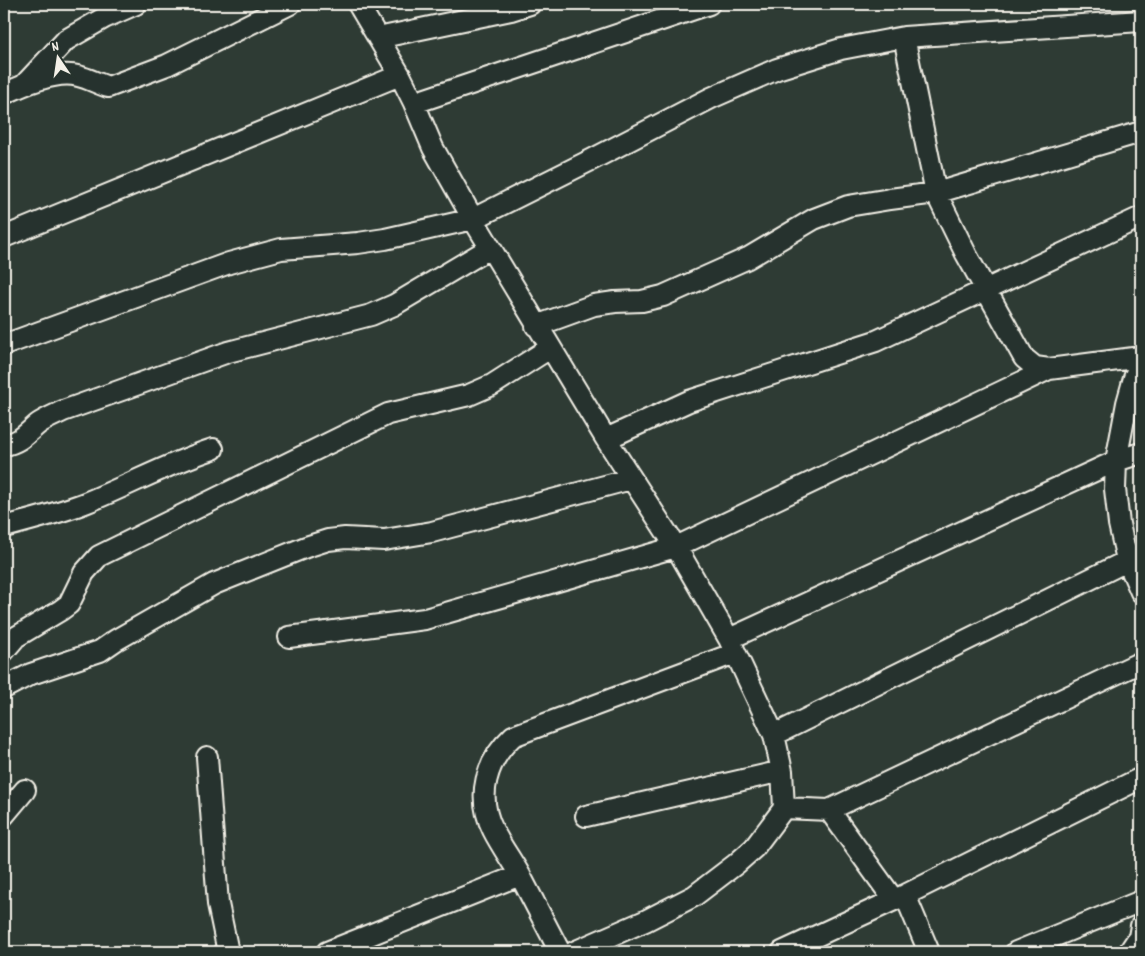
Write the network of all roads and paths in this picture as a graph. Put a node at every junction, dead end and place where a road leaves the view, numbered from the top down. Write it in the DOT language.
graph roads {
  1 [pos="136,4"];
  2 [pos="290,4"];
  3 [pos="358,4"];
  4 [pos="530,4"];
  5 [pos="709,4"];
  6 [pos="1141,21"];
  7 [pos="378,38"];
  8 [pos="904,38"];
  9 [pos="400,76"];
  10 [pos="25,84"];
  11 [pos="4,94"];
  12 [pos="414,102"];
  13 [pos="1141,132"];
  14 [pos="936,193"];
  15 [pos="1141,217"];
  16 [pos="473,219"];
  17 [pos="4,237"];
  18 [pos="490,248"];
  19 [pos="986,290"];
  20 [pos="536,326"];
  21 [pos="4,346"];
  22 [pos="550,348"];
  23 [pos="1141,356"];
  24 [pos="1141,362"];
  25 [pos="1049,369"];
  26 [pos="606,439"];
  27 [pos="4,445"];
  28 [pos="213,449"];
  29 [pos="1141,453"];
  30 [pos="1116,461"];
  31 [pos="631,479"];
  32 [pos="4,527"];
  33 [pos="676,547"];
  34 [pos="1134,557"];
  35 [pos="1141,592"];
  36 [pos="289,638"];
  37 [pos="732,646"];
  38 [pos="4,651"];
  39 [pos="1141,662"];
  40 [pos="4,688"];
  41 [pos="774,735"];
  42 [pos="207,757"];
  43 [pos="782,771"];
  44 [pos="1141,778"];
  45 [pos="25,790"];
  46 [pos="784,808"];
  47 [pos="829,810"];
  48 [pos="4,815"];
  49 [pos="586,816"];
  50 [pos="520,875"];
  51 [pos="899,898"];
  52 [pos="1141,901"];
  53 [pos="1141,926"];
  54 [pos="228,952"];
  55 [pos="327,952"];
  56 [pos="560,952"];
  57 [pos="574,952"];
  58 [pos="782,952"];
  59 [pos="929,952"];
  60 [pos="1016,952"];
  61 [pos="1129,952"];
  1 -- 10 [label="street"];
  2 -- 10 [label="street"];
  3 -- 7 [label="street"];
  4 -- 7 [label="street"];
  5 -- 12 [label="street"];
  6 -- 8 [label="street"];
  7 -- 9 [label="street"];
  8 -- 14 [label="street"];
  8 -- 16 [label="street"];
  9 -- 12 [label="street"];
  9 -- 17 [label="street"];
  10 -- 11 [label="street"];
  12 -- 16 [label="street"];
  13 -- 14 [label="street"];
  14 -- 19 [label="street"];
  14 -- 20 [label="street"];
  15 -- 19 [label="street"];
  16 -- 18 [label="street"];
  16 -- 21 [label="street"];
  18 -- 20 [label="street"];
  18 -- 27 [label="street"];
  19 -- 25 [label="street"];
  19 -- 26 [label="street"];
  20 -- 22 [label="street"];
  22 -- 26 [label="street"];
  22 -- 38 [label="street"];
  23 -- 25 [label="street"];
  24 -- 30 [label="street"];
  25 -- 33 [label="street"];
  26 -- 31 [label="street"];
  28 -- 32 [label="street"];
  29 -- 30 [label="street"];
  30 -- 34 [label="street"];
  30 -- 37 [label="street"];
  31 -- 33 [label="street"];
  31 -- 40 [label="street"];
  33 -- 36 [label="street"];
  33 -- 37 [label="street"];
  34 -- 35 [label="street"];
  34 -- 41 [label="street"];
  37 -- 41 [label="street"];
  37 -- 50 [label="street"];
  39 -- 47 [label="street"];
  41 -- 43 [label="street"];
  42 -- 54 [label="street"];
  43 -- 46 [label="street"];
  43 -- 49 [label="street"];
  44 -- 51 [label="street"];
  45 -- 48 [label="street"];
  46 -- 47 [label="street"];
  46 -- 57 [label="street"];
  47 -- 51 [label="street"];
  50 -- 55 [label="street"];
  50 -- 56 [label="street"];
  51 -- 58 [label="street"];
  51 -- 59 [label="street"];
  52 -- 60 [label="street"];
  53 -- 61 [label="street"];
}
